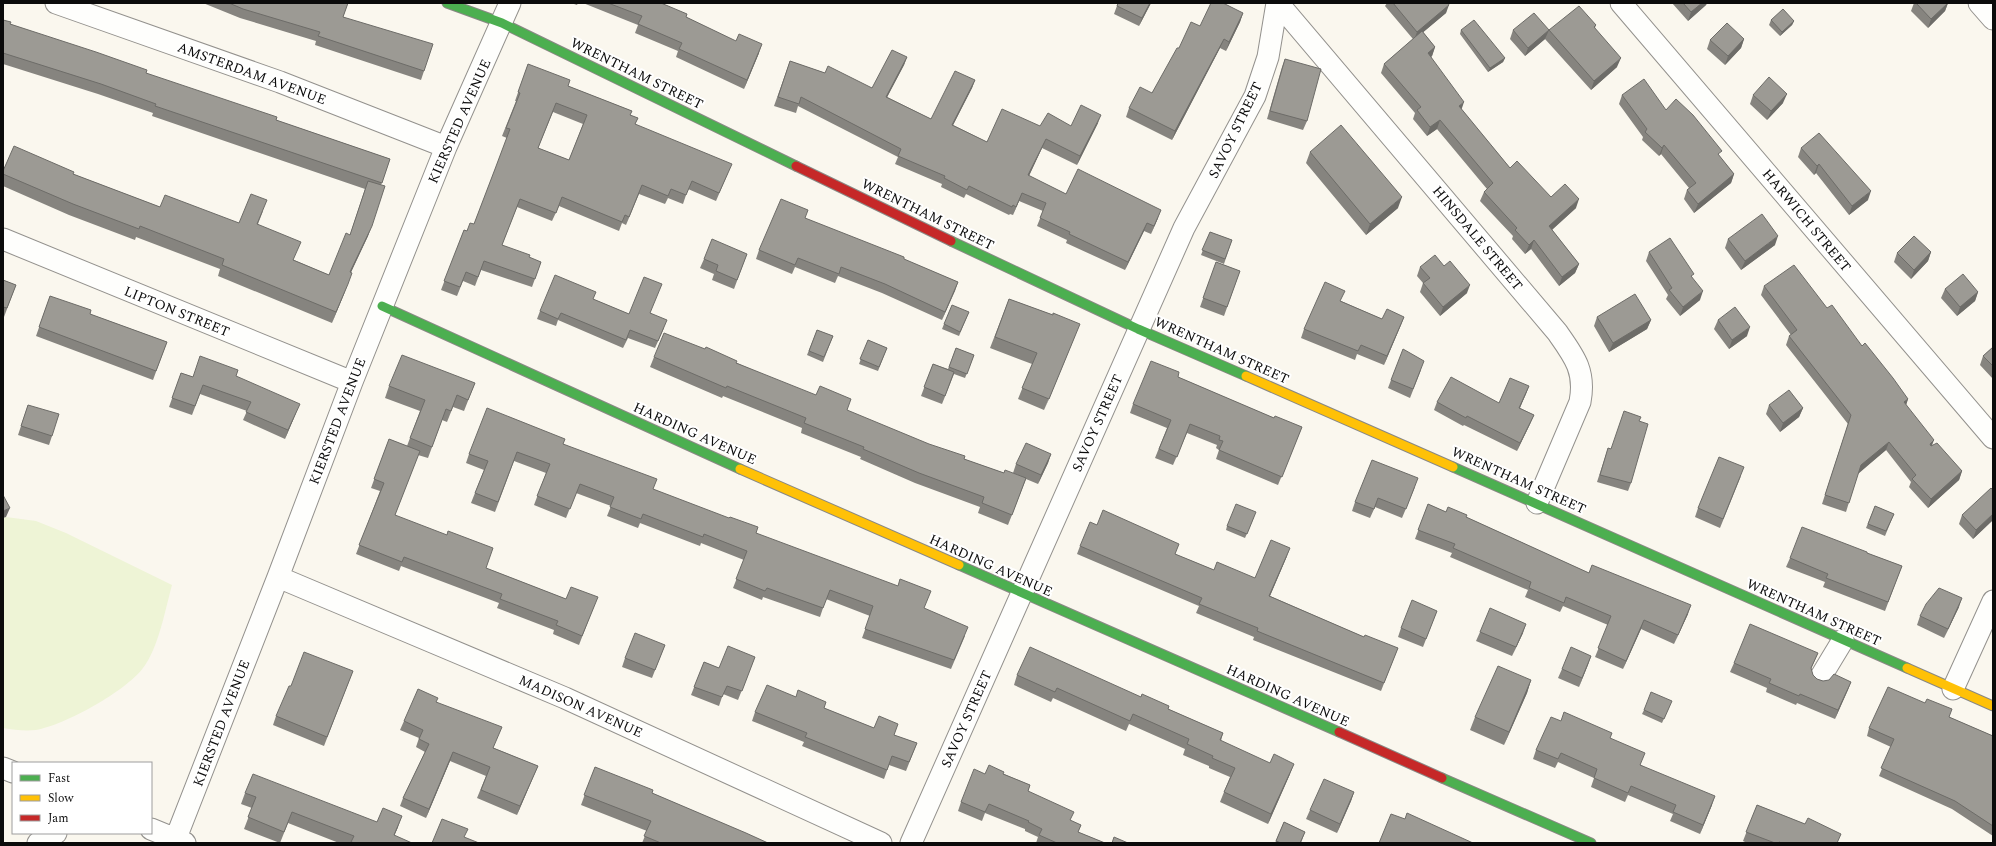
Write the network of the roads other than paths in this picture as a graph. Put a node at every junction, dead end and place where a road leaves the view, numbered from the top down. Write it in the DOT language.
graph roads {
  1 [pos="56,3"];
  2 [pos="447,3"];
  3 [pos="510,3"];
  4 [pos="1277,3"];
  5 [pos="1622,3"];
  6 [pos="1979,3"];
  7 [pos="1993,19"];
  8 [pos="502,23"];
  9 [pos="446,147"];
  10 [pos="3,239"];
  11 [pos="382,306"];
  12 [pos="1138,329"];
  13 [pos="352,382"];
  14 [pos="1993,438"];
  15 [pos="1537,503"];
  16 [pos="278,577"];
  17 [pos="1021,593"];
  18 [pos="1993,601"];
  19 [pos="1843,640"];
  20 [pos="1820,678"];
  21 [pos="1953,689"];
  22 [pos="1993,706"];
  23 [pos="152,829"];
  24 [pos="54,834"];
  25 [pos="178,842"];
  26 [pos="38,843"];
  27 [pos="881,843"];
  28 [pos="911,843"];
  29 [pos="1591,843"];
  1 -- 9 [label="street, AMSTERDAM AVENUE"];
  2 -- 8 [label="street, WRENTHAM STREET"];
  3 -- 8 [label="street, KIERSTED AVENUE"];
  4 -- 12 [label="street, SAVOY STREET"];
  4 -- 15 [label="street, HINSDALE STREET"];
  5 -- 14 [label="street, HARWICH STREET"];
  6 -- 7 [label="street"];
  8 -- 9 [label="street, KIERSTED AVENUE"];
  8 -- 12 [label="street, WRENTHAM STREET"];
  9 -- 11 [label="street, KIERSTED AVENUE"];
  10 -- 13 [label="street, LIPTON STREET"];
  11 -- 13 [label="street, KIERSTED AVENUE"];
  11 -- 17 [label="street, HARDING AVENUE"];
  12 -- 15 [label="street, WRENTHAM STREET"];
  12 -- 17 [label="street, SAVOY STREET"];
  13 -- 16 [label="street, KIERSTED AVENUE"];
  15 -- 19 [label="street, WRENTHAM STREET"];
  16 -- 25 [label="street, KIERSTED AVENUE"];
  16 -- 27 [label="street, MADISON AVENUE"];
  17 -- 28 [label="street, SAVOY STREET"];
  17 -- 29 [label="street, HARDING AVENUE"];
  18 -- 21 [label="street"];
  19 -- 20 [label="street"];
  19 -- 21 [label="street, WRENTHAM STREET"];
  21 -- 22 [label="street, WRENTHAM STREET"];
  23 -- 25 [label="street"];
  24 -- 26 [label="street"];
}
